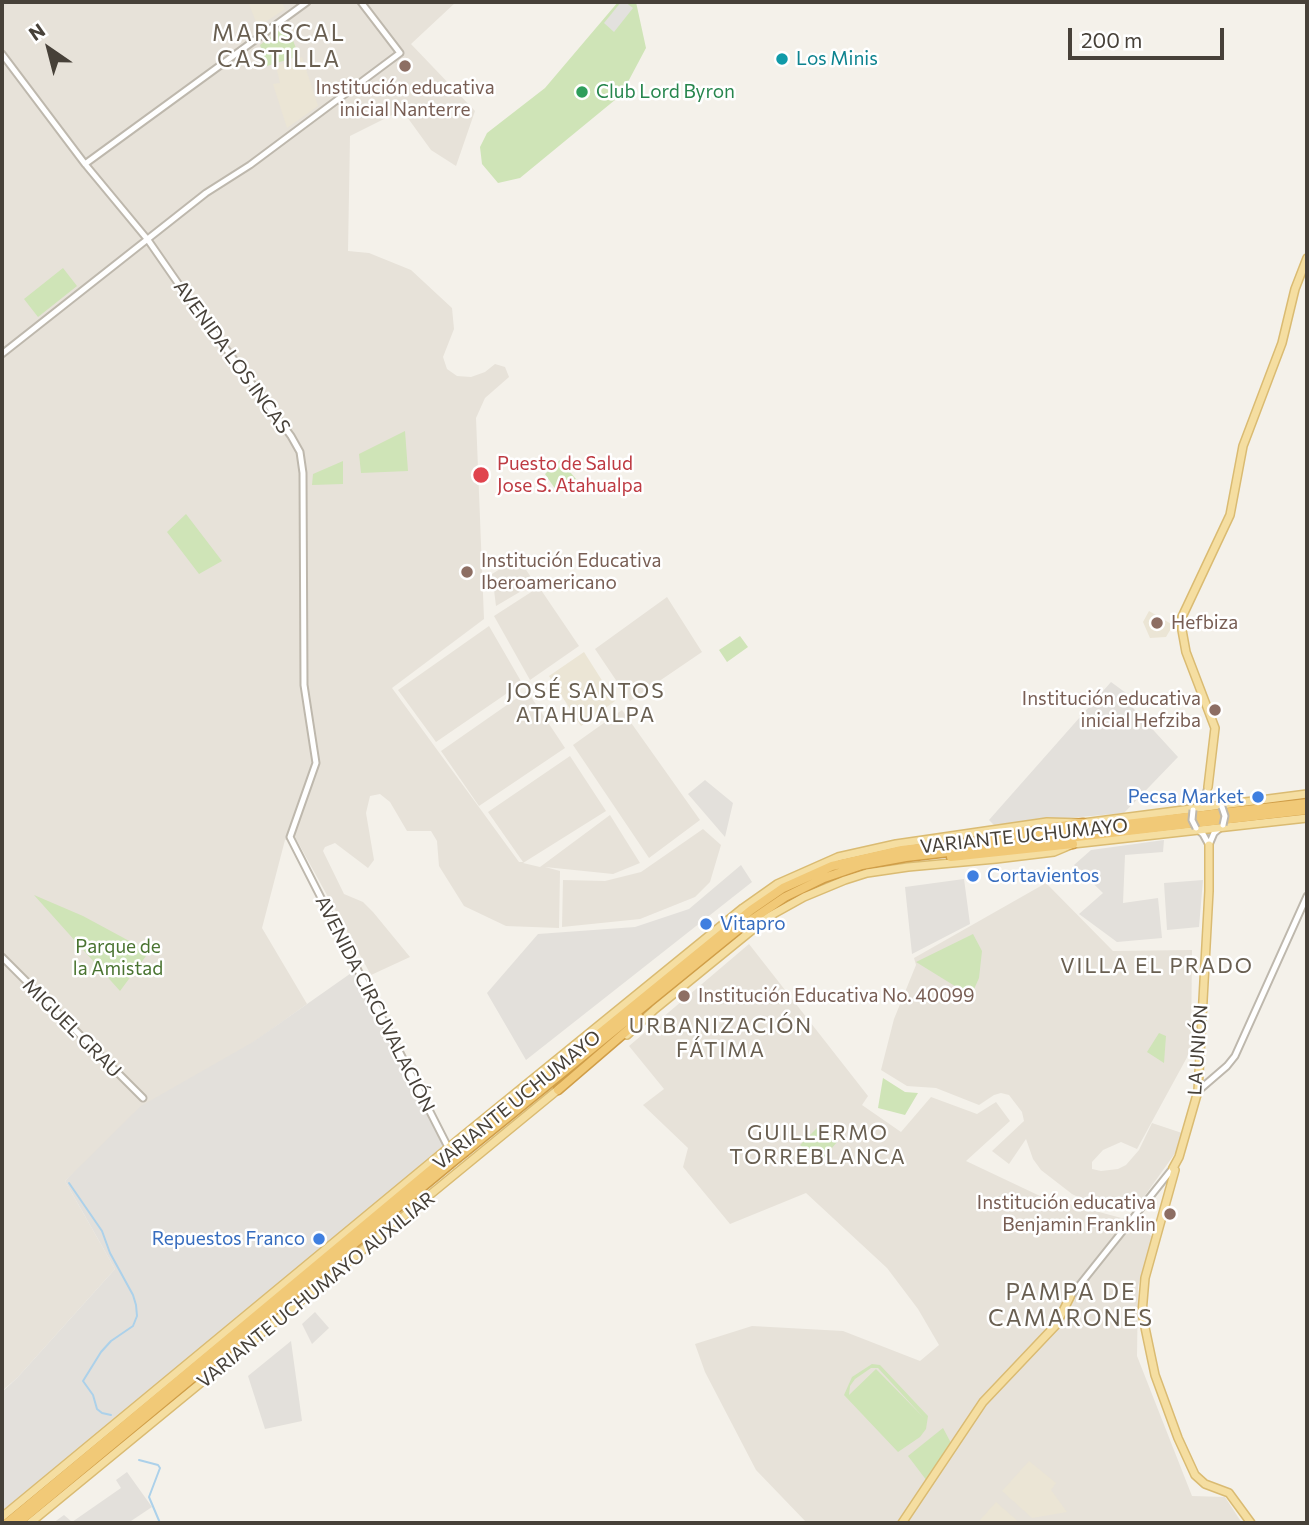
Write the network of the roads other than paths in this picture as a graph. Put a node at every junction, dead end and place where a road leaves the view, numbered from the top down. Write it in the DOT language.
graph roads {
  1 [pos="307,2"];
  2 [pos="361,2"];
  3 [pos="2,54"];
  4 [pos="85,164"];
  5 [pos="148,240"];
  6 [pos="1307,258"];
  7 [pos="2,354"];
  8 [pos="1208,788"];
  9 [pos="1307,794"];
  10 [pos="1307,803"];
  11 [pos="1221,806"];
  12 [pos="1194,810"];
  13 [pos="1307,810"];
  14 [pos="1307,818"];
  15 [pos="1083,823"];
  16 [pos="1221,826"];
  17 [pos="1197,829"];
  18 [pos="290,837"];
  19 [pos="953,844"];
  20 [pos="1073,844"];
  21 [pos="1209,845"];
  22 [pos="932,855"];
  23 [pos="1307,896"];
  24 [pos="2,957"];
  25 [pos="652,1001"];
  26 [pos="558,1090"];
  27 [pos="1198,1091"];
  28 [pos="143,1098"];
  29 [pos="448,1148"];
  30 [pos="463,1150"];
  31 [pos="447,1162"];
  32 [pos="1173,1167"];
  33 [pos="464,1168"];
  34 [pos="1070,1297"];
  35 [pos="117,1453"];
  36 [pos="2,1517"];
  37 [pos="23,1522"];
  38 [pos="7,1523"];
  39 [pos="902,1523"];
  40 [pos="1251,1523"];
  1 -- 4 [label="street"];
  2 -- 5 [label="street"];
  3 -- 4 [label="street, AVENIDA LOS INCAS"];
  4 -- 5 [label="street, AVENIDA LOS INCAS"];
  5 -- 7 [label="street"];
  5 -- 18 [label="street, AVENIDA LOS INCAS"];
  6 -- 8 [label="main road"];
  8 -- 11 [label="street"];
  8 -- 12 [label="street"];
  9 -- 11 [label="main road"];
  10 -- 19 [label="highway, VARIANTE UCHUMAYO"];
  11 -- 12 [label="main road"];
  11 -- 16 [label="street, bridge"];
  12 -- 15 [label="main road"];
  12 -- 17 [label="street, bridge"];
  13 -- 22 [label="highway, VARIANTE UCHUMAYO"];
  14 -- 16 [label="main road, VARIANTE UCHUMAYO AUXILIAR"];
  15 -- 19 [label="highway"];
  15 -- 29 [label="main road, VARIANTE UCHUMAYO"];
  16 -- 17 [label="main road, VARIANTE UCHUMAYO AUXILIAR"];
  16 -- 21 [label="street"];
  17 -- 20 [label="main road, VARIANTE UCHUMAYO AUXILIAR"];
  17 -- 21 [label="street"];
  18 -- 29 [label="street, AVENIDA CIRCUVALACIÓN"];
  19 -- 30 [label="highway, VARIANTE UCHUMAYO"];
  20 -- 22 [label="highway"];
  20 -- 26 [label="main road, VARIANTE UCHUMAYO AUXILIAR"];
  21 -- 27 [label="main road, LA UNIÓN"];
  22 -- 25 [label="highway, VARIANTE UCHUMAYO"];
  23 -- 27 [label="street"];
  24 -- 28 [label="street, MIGUEL GRAU"];
  25 -- 26 [label="highway"];
  25 -- 30 [label="highway, VARIANTE UCHUMAYO"];
  26 -- 33 [label="main road, VARIANTE UCHUMAYO AUXILIAR"];
  27 -- 32 [label="main road, LA UNIÓN"];
  29 -- 33 [label="street, AVENIDA CIRCUVALACIÓN"];
  29 -- 36 [label="main road, VARIANTE UCHUMAYO"];
  30 -- 31 [label="highway, VARIANTE UCHUMAYO, bridge"];
  31 -- 37 [label="highway, VARIANTE UCHUMAYO"];
  31 -- 38 [label="highway, VARIANTE UCHUMAYO"];
  32 -- 34 [label="street"];
  32 -- 40 [label="main road, LA UNIÓN"];
  33 -- 35 [label="main road, VARIANTE UCHUMAYO AUXILIAR"];
  34 -- 39 [label="main road"];
  35 -- 37 [label="main road, VARIANTE UCHUMAYO"];
}
